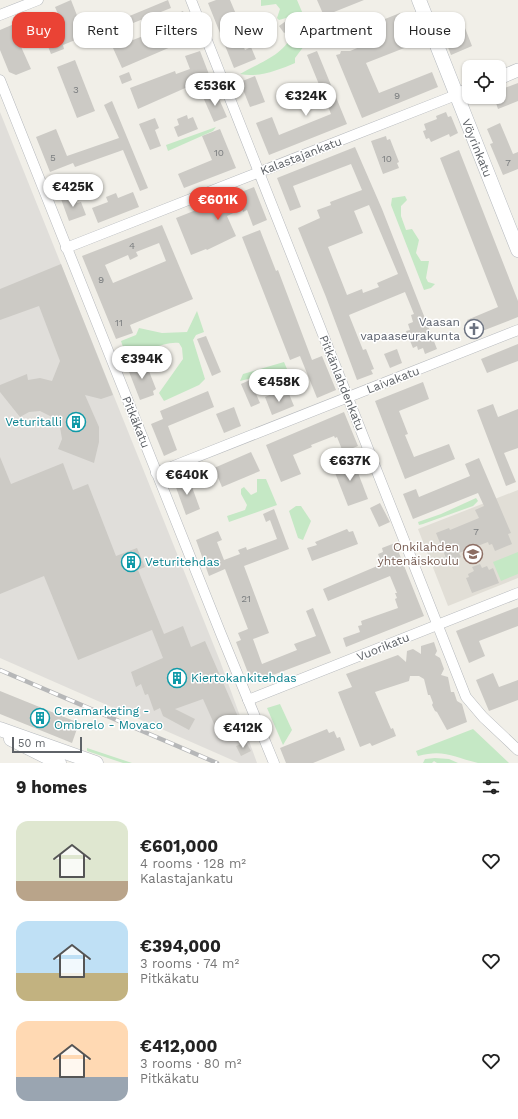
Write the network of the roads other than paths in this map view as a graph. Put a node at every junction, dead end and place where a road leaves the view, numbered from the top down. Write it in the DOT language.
graph roads {
  1 [pos="38,0"];
  2 [pos="191,0"];
  3 [pos="419,0"];
  4 [pos="0,15"];
  5 [pos="518,70"];
  6 [pos="506,75"];
  7 [pos="0,80"];
  8 [pos="462,92"];
  9 [pos="466,104"];
  10 [pos="258,172"];
  11 [pos="66,248"];
  12 [pos="518,250"];
  13 [pos="518,330"];
  14 [pos="348,398"];
  15 [pos="156,473"];
  16 [pos="518,593"];
  17 [pos="438,625"];
  18 [pos="248,700"];
  19 [pos="0,729"];
  20 [pos="0,733"];
  21 [pos="518,750"];
  22 [pos="55,758"];
  23 [pos="96,763"];
  24 [pos="274,763"];
  1 -- 4 [label="street"];
  2 -- 10 [label="street, Pitkänlahdenkatu"];
  3 -- 8 [label="main road, Vöyrinkatu"];
  5 -- 6 [label="street"];
  7 -- 11 [label="street, Pitkäkatu"];
  8 -- 10 [label="street, Kalastajankatu"];
  9 -- 12 [label="main road, Vöyrinkatu"];
  10 -- 11 [label="street, Kalastajankatu"];
  10 -- 14 [label="street, Pitkänlahdenkatu"];
  11 -- 15 [label="street, Pitkäkatu"];
  13 -- 14 [label="street, Laivakatu"];
  14 -- 15 [label="street, Laivakatu"];
  14 -- 17 [label="street, Pitkänlahdenkatu"];
  15 -- 18 [label="street, Pitkäkatu"];
  16 -- 17 [label="street, Vuorikatu"];
  17 -- 18 [label="street, Vuorikatu"];
  17 -- 21 [label="street, Pitkänlahdenkatu"];
  18 -- 24 [label="street, Pitkäkatu"];
  19 -- 22 [label="main road"];
  20 -- 22 [label="main road"];
  22 -- 23 [label="main road"];
}
